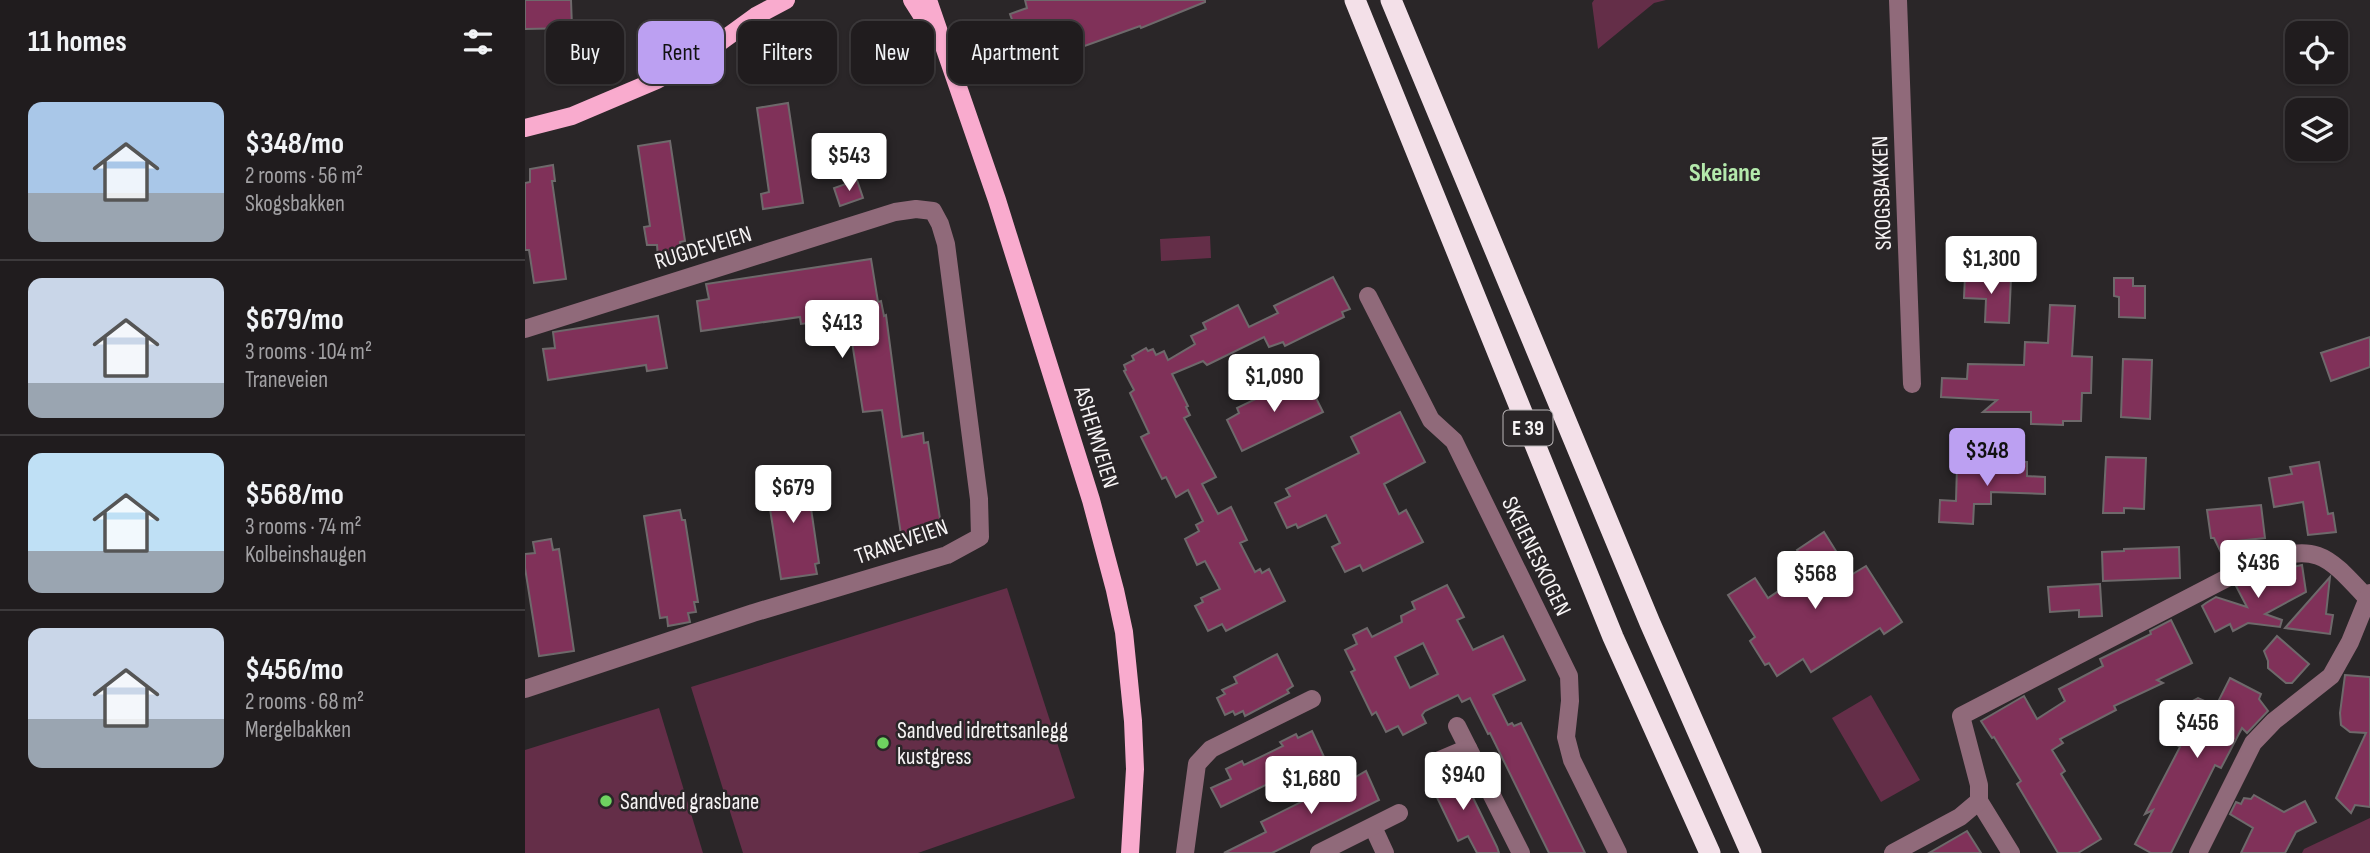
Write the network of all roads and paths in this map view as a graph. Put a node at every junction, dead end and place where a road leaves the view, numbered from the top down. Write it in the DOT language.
graph roads {
  1 [pos="769,0"];
  2 [pos="786,0"];
  3 [pos="912,0"];
  4 [pos="929,0"];
  5 [pos="1355,0"];
  6 [pos="1391,0"];
  7 [pos="1898,0"];
  8 [pos="756,16"];
  9 [pos="944,50"];
  10 [pos="525,128"];
  11 [pos="895,212"];
  12 [pos="1369,296"];
  13 [pos="525,329"];
  14 [pos="1912,384"];
  15 [pos="2369,596"];
  16 [pos="525,689"];
  17 [pos="1312,699"];
  18 [pos="1457,726"];
  19 [pos="1468,748"];
  20 [pos="1435,762"];
  21 [pos="1979,802"];
  22 [pos="1399,813"];
  23 [pos="1373,827"];
  24 [pos="1130,853"];
  25 [pos="1185,853"];
  26 [pos="1319,853"];
  27 [pos="1385,853"];
  28 [pos="1521,853"];
  29 [pos="1618,853"];
  30 [pos="1710,853"];
  31 [pos="1751,853"];
  32 [pos="1893,853"];
  33 [pos="2011,853"];
  34 [pos="2198,853"];
  1 -- 8 [label="main road"];
  2 -- 8 [label="main road"];
  3 -- 9 [label="main road, ASHEIMVEIEN"];
  4 -- 9 [label="main road, ASHEIMVEIEN"];
  5 -- 30 [label="highway, E 39"];
  6 -- 31 [label="highway, E 39"];
  7 -- 14 [label="street, SKOGSBAKKEN"];
  8 -- 10 [label="main road"];
  9 -- 24 [label="main road, ASHEIMVEIEN"];
  11 -- 13 [label="street, RUGDEVEIEN"];
  11 -- 16 [label="street, TRANEVEIEN"];
  12 -- 29 [label="street, SKEIENESKOGEN"];
  15 -- 21 [label="street"];
  15 -- 34 [label="street"];
  17 -- 25 [label="street"];
  18 -- 19 [label="street"];
  19 -- 20 [label="street"];
  19 -- 28 [label="street"];
  21 -- 32 [label="street"];
  21 -- 33 [label="street"];
  22 -- 23 [label="street"];
  23 -- 26 [label="street"];
  23 -- 27 [label="street"];
}
